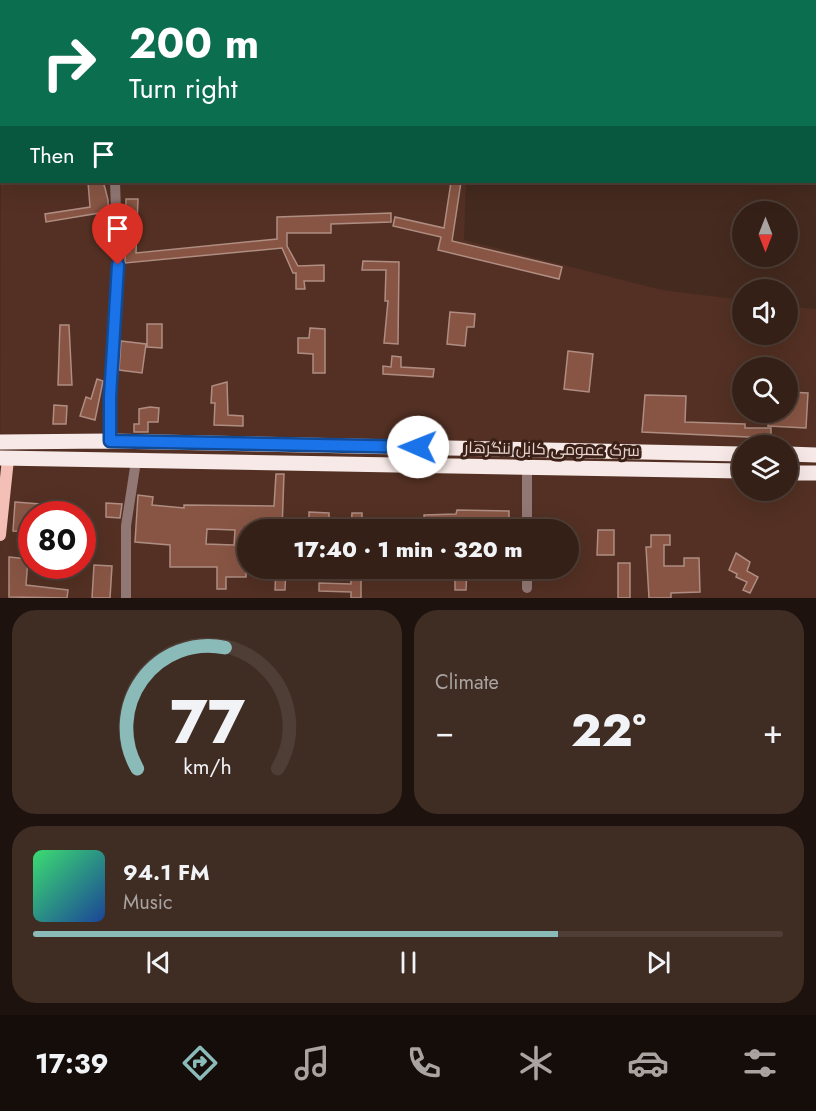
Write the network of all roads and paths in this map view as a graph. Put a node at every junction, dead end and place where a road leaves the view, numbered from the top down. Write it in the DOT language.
graph roads {
  1 [pos="114,183"];
  2 [pos="110,441"];
  3 [pos="0,442"];
  4 [pos="371,446"];
  5 [pos="732,453"];
  6 [pos="798,454"];
  7 [pos="816,455"];
  8 [pos="4,459"];
  9 [pos="136,461"];
  10 [pos="371,464"];
  11 [pos="527,467"];
  12 [pos="732,471"];
  13 [pos="798,472"];
  14 [pos="816,473"];
  15 [pos="527,519"];
  16 [pos="0,535"];
  17 [pos="527,579"];
  18 [pos="527,588"];
  19 [pos="126,598"];
  1 -- 2 [label="street"];
  2 -- 3 [label="highway, سرک عمومی کابل ننگرهار"];
  2 -- 4 [label="highway, سرک عمومی کابل ننگرهار"];
  4 -- 5 [label="highway, سرک عمومی کابل ننگرهار"];
  4 -- 10 [label="highway"];
  6 -- 7 [label="highway"];
  8 -- 9 [label="highway, سرک عمومی کابل ننگرهار"];
  8 -- 16 [label="main road"];
  9 -- 10 [label="highway, سرک عمومی کابل ننگرهار"];
  9 -- 19 [label="street"];
  10 -- 11 [label="highway, سرک عمومی کابل ننگرهار"];
  11 -- 12 [label="highway, سرک عمومی کابل ننگرهار"];
  11 -- 15 [label="street"];
  13 -- 14 [label="highway"];
  17 -- 18 [label="street"];
}
